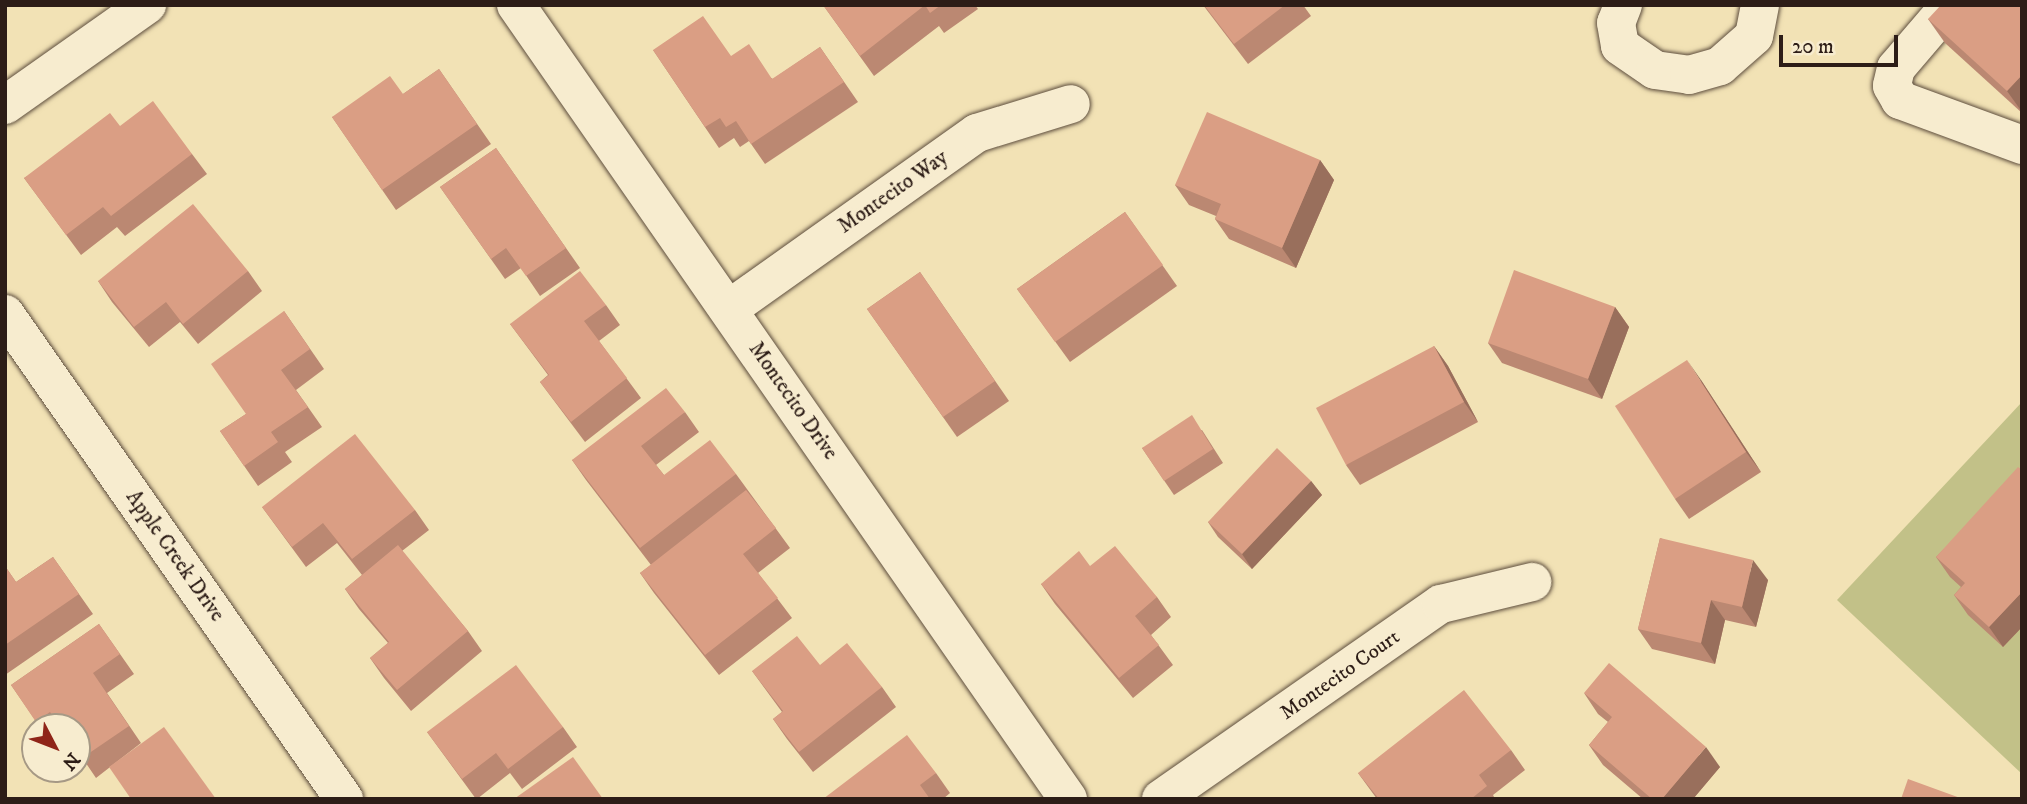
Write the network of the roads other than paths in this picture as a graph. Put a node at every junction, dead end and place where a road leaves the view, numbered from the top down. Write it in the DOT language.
graph roads {
  1 [pos="147,5"];
  2 [pos="516,5"];
  3 [pos="1623,5"];
  4 [pos="1760,5"];
  5 [pos="1950,5"];
  6 [pos="1071,104"];
  7 [pos="5,105"];
  8 [pos="2022,145"];
  9 [pos="729,309"];
  10 [pos="5,314"];
  11 [pos="1532,582"];
  12 [pos="344,799"];
  13 [pos="1068,799"];
  14 [pos="1161,799"];
  1 -- 7 [label="street"];
  2 -- 9 [label="street, Montecito Drive"];
  3 -- 4 [label="street"];
  5 -- 8 [label="street"];
  6 -- 9 [label="street, Montecito Way"];
  9 -- 13 [label="street, Montecito Drive"];
  10 -- 12 [label="street, Apple Creek Drive"];
  11 -- 14 [label="street, Montecito Court"];
}
